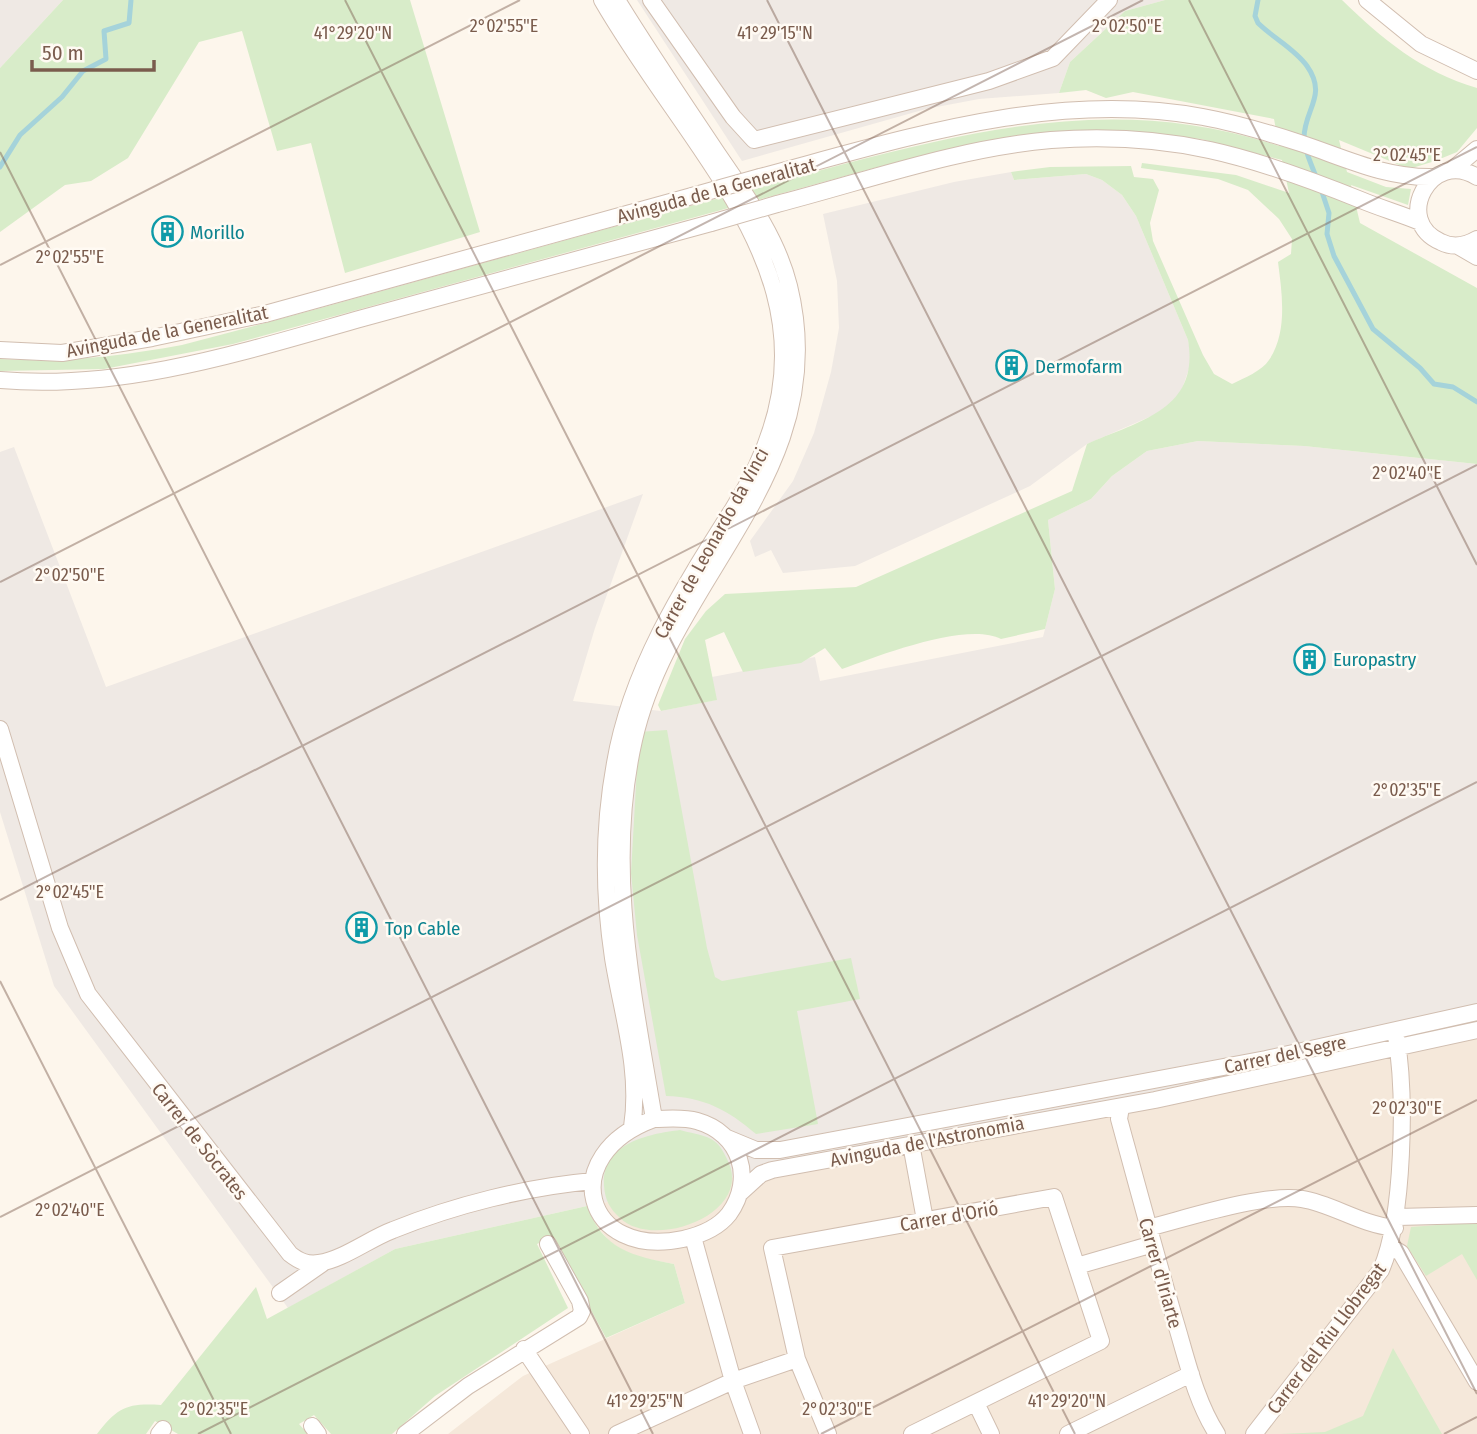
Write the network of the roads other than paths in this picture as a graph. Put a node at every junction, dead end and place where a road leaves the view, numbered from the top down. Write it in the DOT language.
graph roads {
  1 [pos="602,0"];
  2 [pos="617,0"];
  3 [pos="651,0"];
  4 [pos="1109,0"];
  5 [pos="1367,0"];
  6 [pos="1449,58"];
  7 [pos="1477,65"];
  8 [pos="1477,71"];
  9 [pos="1477,149"];
  10 [pos="1452,170"];
  11 [pos="1433,177"];
  12 [pos="1477,177"];
  13 [pos="1420,222"];
  14 [pos="1477,239"];
  15 [pos="1458,246"];
  16 [pos="1477,257"];
  17 [pos="0,350"];
  18 [pos="0,380"];
  19 [pos="0,729"];
  20 [pos="1477,1012"];
  21 [pos="1477,1030"];
  22 [pos="1396,1039"];
  23 [pos="1091,1093"];
  24 [pos="1121,1107"];
  25 [pos="654,1119"];
  26 [pos="632,1127"];
  27 [pos="727,1138"];
  28 [pos="911,1144"];
  29 [pos="593,1181"];
  30 [pos="740,1193"];
  31 [pos="1477,1215"];
  32 [pos="925,1220"];
  33 [pos="1396,1223"];
  34 [pos="1148,1227"];
  35 [pos="693,1237"];
  36 [pos="548,1244"];
  37 [pos="1153,1244"];
  38 [pos="1391,1247"];
  39 [pos="323,1263"];
  40 [pos="1077,1266"];
  41 [pos="280,1293"];
  42 [pos="524,1349"];
  43 [pos="797,1359"];
  44 [pos="1191,1374"];
  45 [pos="733,1381"];
  46 [pos="1477,1382"];
  47 [pos="976,1403"];
  48 [pos="423,1428"];
  49 [pos="405,1434"];
  50 [pos="581,1434"];
  51 [pos="617,1434"];
  52 [pos="752,1434"];
  53 [pos="828,1434"];
  54 [pos="912,1434"];
  55 [pos="991,1434"];
  56 [pos="1068,1434"];
  57 [pos="1217,1434"];
  58 [pos="1254,1434"];
  1 -- 26 [label="street, Carrer de Leonardo da Vinci"];
  2 -- 25 [label="street, Carrer de Leonardo da Vinci"];
  3 -- 4 [label="street"];
  5 -- 6 [label="street"];
  6 -- 7 [label="street"];
  6 -- 8 [label="street"];
  9 -- 10 [label="street"];
  10 -- 11 [label="street"];
  10 -- 12 [label="street"];
  11 -- 13 [label="street"];
  11 -- 17 [label="street, Avinguda de la Generalitat, bridge"];
  13 -- 15 [label="street, Avinguda de la Generalitat"];
  13 -- 18 [label="street, Avinguda de la Generalitat, bridge"];
  14 -- 15 [label="street"];
  15 -- 16 [label="street"];
  19 -- 39 [label="street, Carrer de Sòcrates"];
  20 -- 22 [label="street, Carrer del Segre"];
  21 -- 22 [label="street, Carrer del Segre"];
  22 -- 23 [label="street, Carrer del Segre"];
  22 -- 24 [label="street, Carrer del Segre"];
  22 -- 33 [label="street, Carrer del Riu Llobregat"];
  23 -- 27 [label="street, Avinguda de l'Astronomia"];
  24 -- 28 [label="street, Avinguda de l'Astronomia"];
  24 -- 34 [label="street, Carrer d'Iriarte"];
  25 -- 26 [label="street"];
  25 -- 27 [label="street"];
  26 -- 29 [label="street"];
  27 -- 30 [label="street"];
  28 -- 30 [label="street, Avinguda de l'Astronomia"];
  28 -- 32 [label="street"];
  29 -- 35 [label="street"];
  29 -- 39 [label="street"];
  30 -- 35 [label="street"];
  31 -- 33 [label="street"];
  32 -- 40 [label="street, Carrer d'Orió"];
  32 -- 43 [label="street, Carrer d'Orió"];
  33 -- 34 [label="street"];
  33 -- 38 [label="street, Carrer del Riu Llobregat"];
  34 -- 37 [label="street, Carrer d'Iriarte"];
  35 -- 45 [label="street"];
  36 -- 42 [label="street"];
  37 -- 40 [label="street"];
  37 -- 44 [label="street, Carrer d'Iriarte"];
  38 -- 46 [label="street"];
  38 -- 58 [label="street, Carrer del Riu Llobregat"];
  39 -- 41 [label="street"];
  40 -- 47 [label="street"];
  42 -- 48 [label="street"];
  42 -- 50 [label="street"];
  43 -- 45 [label="street"];
  43 -- 53 [label="street"];
  44 -- 56 [label="street"];
  44 -- 57 [label="street, Carrer d'Iriarte"];
  45 -- 51 [label="street"];
  45 -- 52 [label="street"];
  47 -- 54 [label="street"];
  47 -- 55 [label="street"];
  48 -- 49 [label="street"];
}
